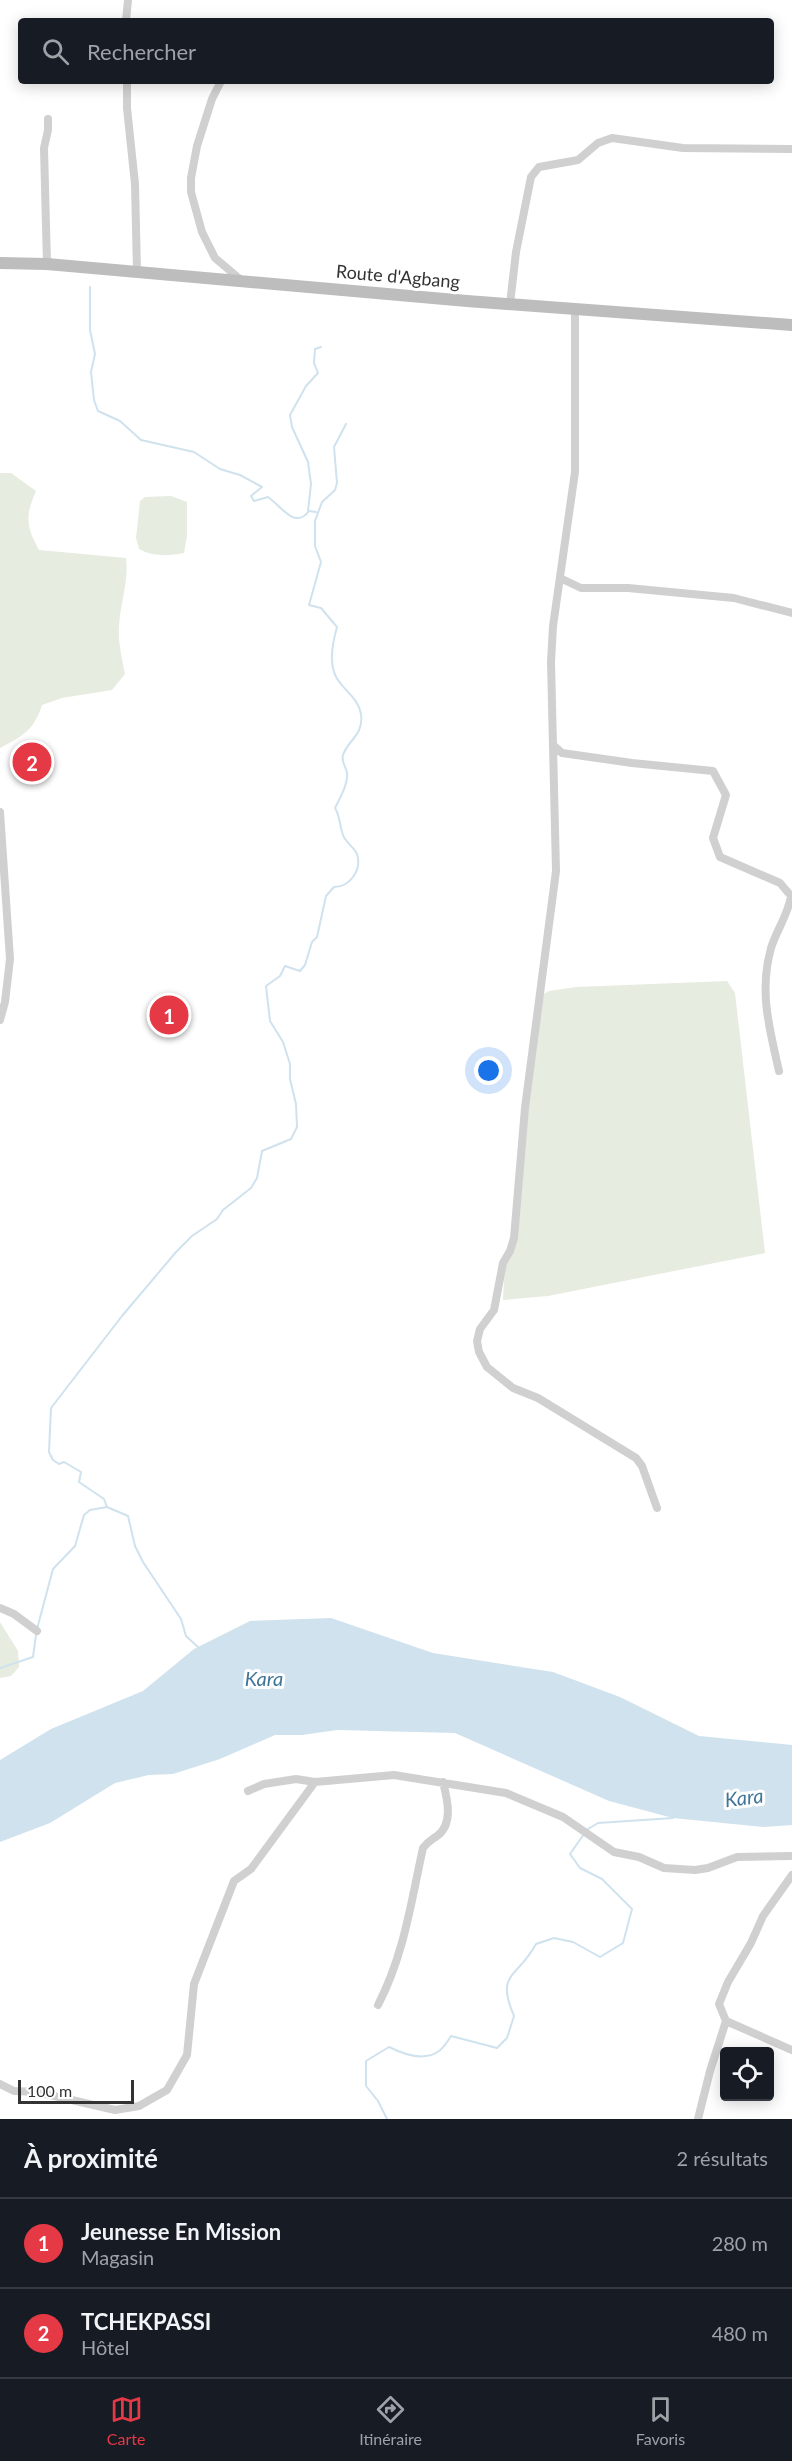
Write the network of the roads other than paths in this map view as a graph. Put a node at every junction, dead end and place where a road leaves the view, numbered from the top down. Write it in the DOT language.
graph roads {
  1 [pos="128,0"];
  2 [pos="126,18"];
  3 [pos="127,84"];
  4 [pos="220,84"];
  5 [pos="48,119"];
  6 [pos="792,149"];
  7 [pos="0,263"];
  8 [pos="47,264"];
  9 [pos="137,272"];
  10 [pos="241,280"];
  11 [pos="510,304"];
  12 [pos="575,309"];
  13 [pos="792,324"];
  14 [pos="560,578"];
  15 [pos="792,613"];
  16 [pos="553,745"];
  17 [pos="0,812"];
  18 [pos="0,1020"];
  19 [pos="779,1071"];
  20 [pos="657,1508"];
  21 [pos="0,1608"];
  22 [pos="37,1631"];
  23 [pos="315,1782"];
  24 [pos="443,1782"];
  25 [pos="248,1791"];
  26 [pos="792,1856"];
  27 [pos="792,1875"];
  28 [pos="378,2006"];
  29 [pos="726,2021"];
  30 [pos="792,2050"];
  31 [pos="0,2084"];
  32 [pos="698,2119"];
  1 -- 2 [label="street"];
  3 -- 9 [label="street"];
  4 -- 10 [label="street"];
  5 -- 8 [label="street"];
  6 -- 11 [label="street"];
  7 -- 8 [label="main road, Route d'Agbang"];
  8 -- 9 [label="main road, Route d'Agbang"];
  9 -- 10 [label="main road, Route d'Agbang"];
  10 -- 11 [label="main road, Route d'Agbang"];
  11 -- 12 [label="main road, Route d'Agbang"];
  12 -- 13 [label="main road, Route d'Agbang"];
  12 -- 14 [label="street"];
  14 -- 15 [label="street"];
  14 -- 16 [label="street"];
  16 -- 19 [label="street"];
  16 -- 20 [label="street"];
  17 -- 18 [label="street"];
  21 -- 22 [label="street"];
  23 -- 24 [label="street"];
  23 -- 25 [label="street"];
  23 -- 31 [label="street"];
  24 -- 26 [label="street"];
  24 -- 28 [label="street"];
  27 -- 29 [label="street"];
  29 -- 30 [label="street"];
  29 -- 32 [label="street"];
}
